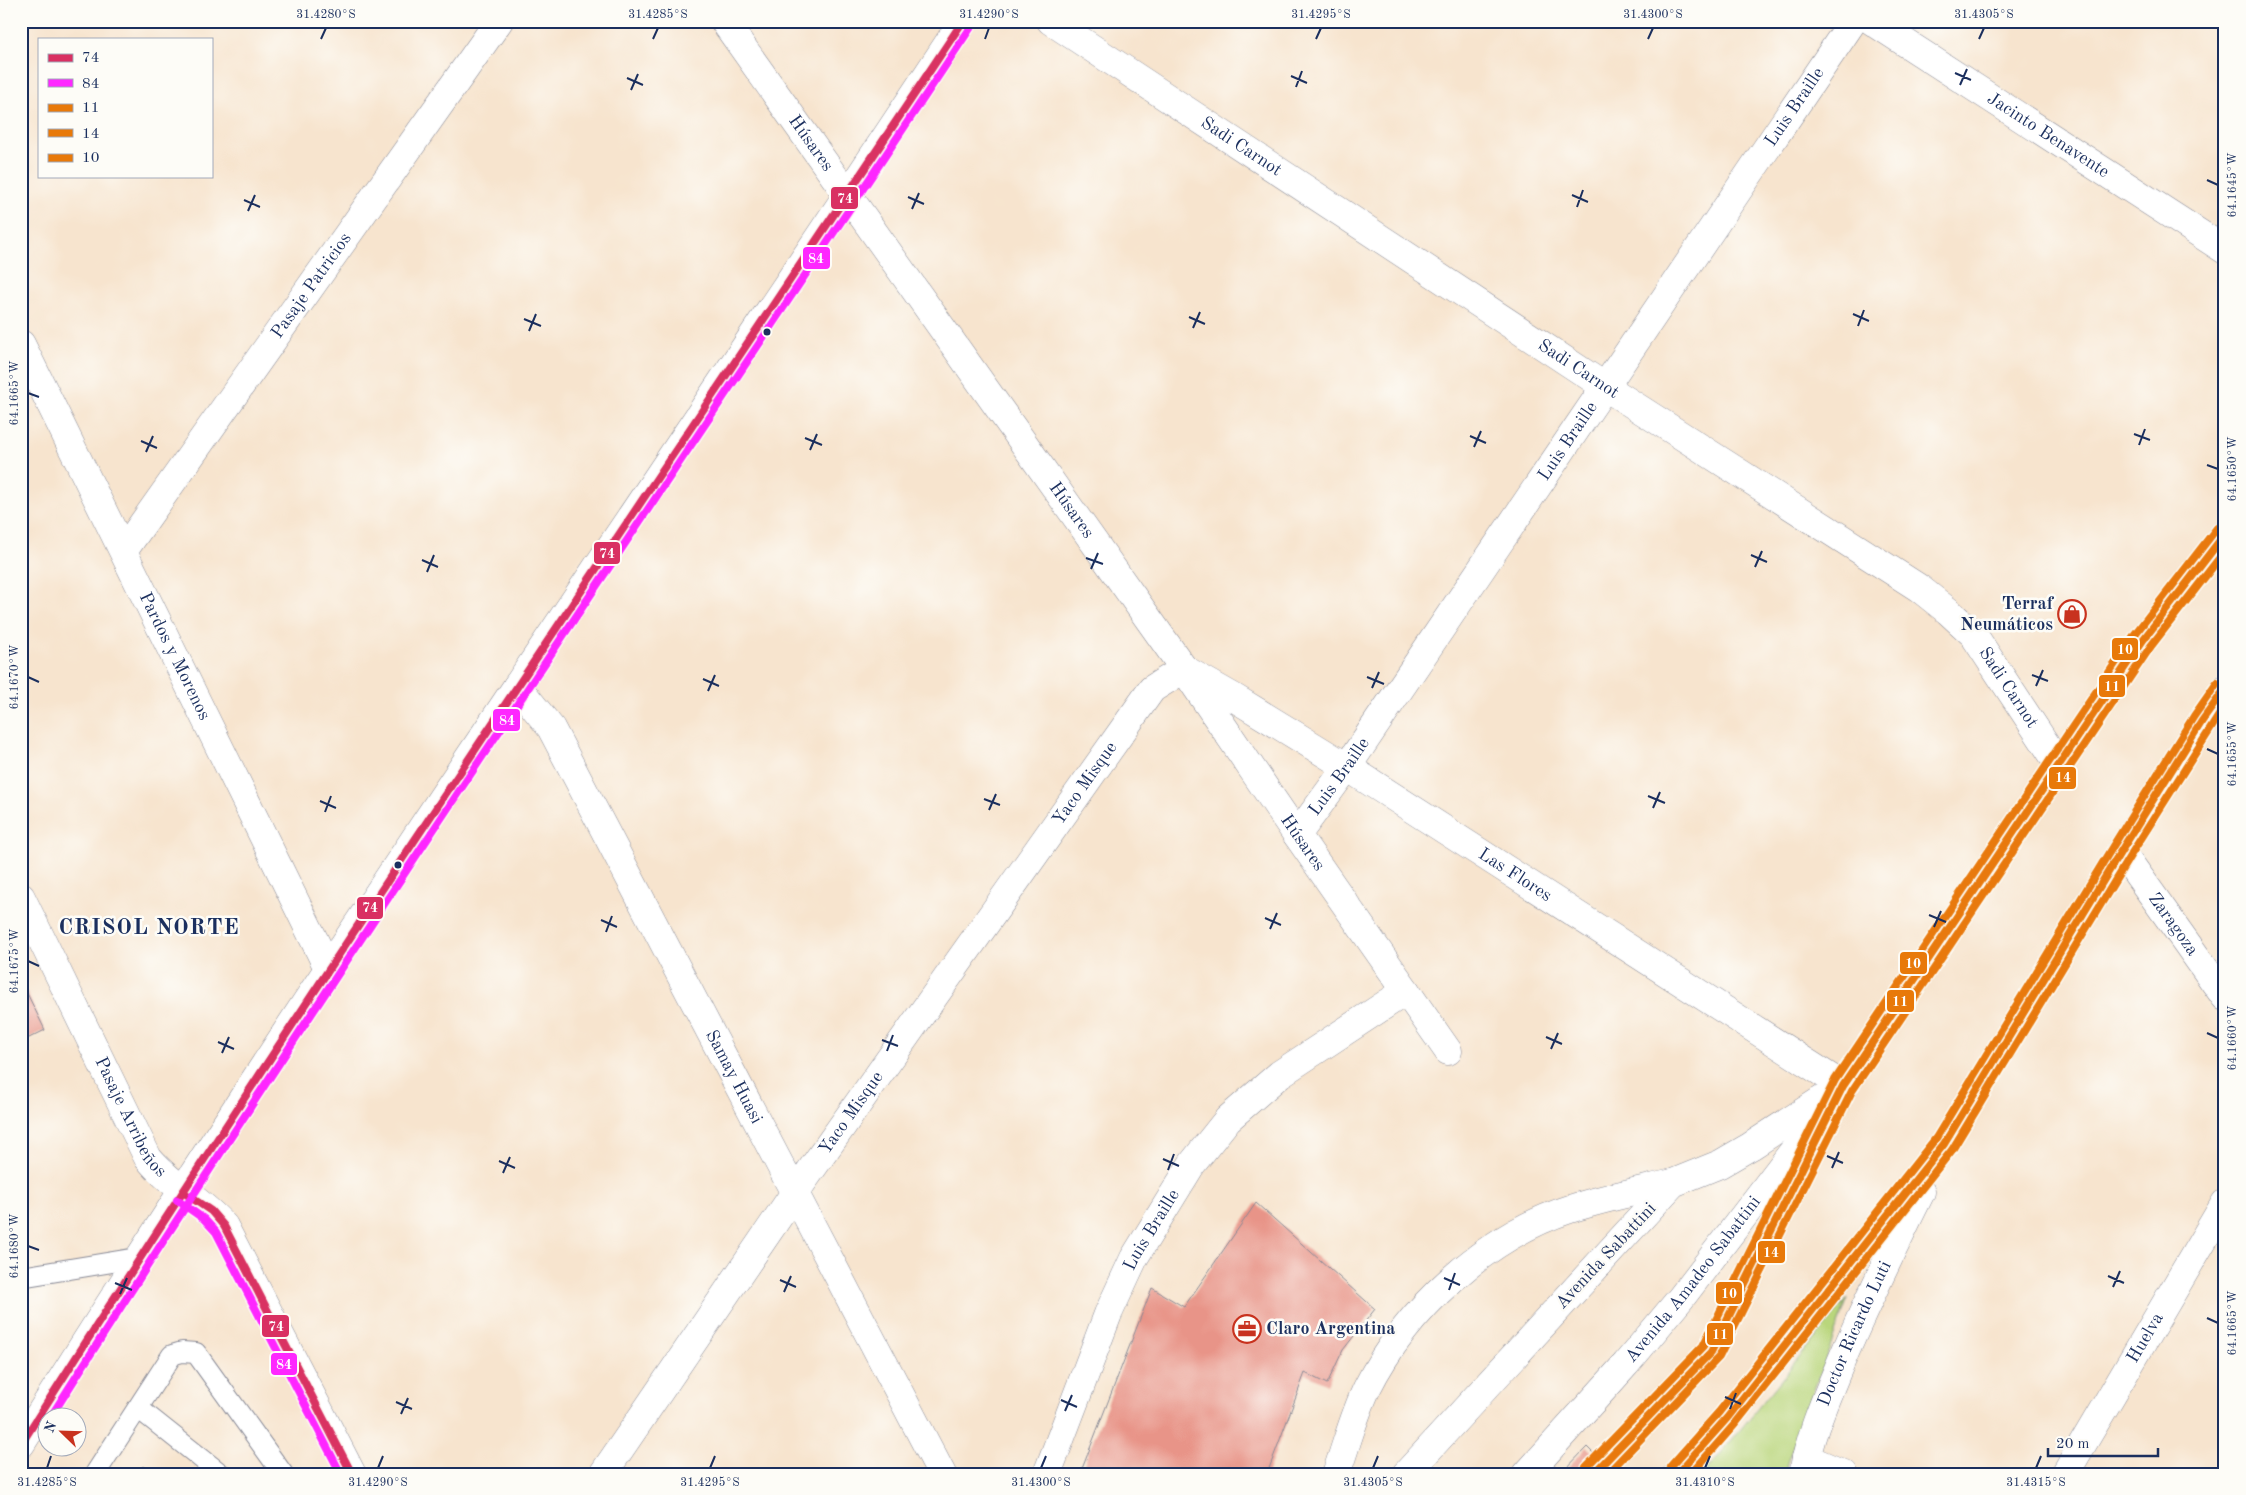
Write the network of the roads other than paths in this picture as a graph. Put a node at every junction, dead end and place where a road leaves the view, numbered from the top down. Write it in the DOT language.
graph roads {
  1 [pos="499,21"];
  2 [pos="724,21"];
  3 [pos="963,21"];
  4 [pos="1051,21"];
  5 [pos="1853,21"];
  6 [pos="1872,21"];
  7 [pos="848,196"];
  8 [pos="2225,250"];
  9 [pos="21,344"];
  10 [pos="1604,386"];
  11 [pos="2225,534"];
  12 [pos="124,550"];
  13 [pos="1184,669"];
  14 [pos="517,686"];
  15 [pos="2225,689"];
  16 [pos="2060,766"];
  17 [pos="1347,767"];
  18 [pos="1297,835"];
  19 [pos="2121,851"];
  20 [pos="21,897"];
  21 [pos="328,968"];
  22 [pos="1406,991"];
  23 [pos="2225,998"];
  24 [pos="1448,1051"];
  25 [pos="1843,1086"];
  26 [pos="1944,1144"];
  27 [pos="1673,1182"];
  28 [pos="183,1192"];
  29 [pos="794,1194"];
  30 [pos="2225,1203"];
  31 [pos="137,1258"];
  32 [pos="21,1276"];
  33 [pos="138,1408"];
  34 [pos="21,1444"];
  35 [pos="1804,1466"];
  36 [pos="95,1474"];
  37 [pos="221,1474"];
  38 [pos="283,1474"];
  39 [pos="352,1474"];
  40 [pos="603,1474"];
  41 [pos="942,1474"];
  42 [pos="1047,1474"];
  43 [pos="1336,1474"];
  44 [pos="1406,1474"];
  45 [pos="1527,1474"];
  46 [pos="1593,1474"];
  47 [pos="1677,1474"];
  48 [pos="1844,1474"];
  49 [pos="2065,1474"];
  1 -- 12 [label="street, Pasaje Patricios"];
  2 -- 7 [label="street, Húsares"];
  3 -- 7 [label="street"];
  4 -- 10 [label="street, Sadi Carnot"];
  5 -- 10 [label="street, Luis Braille"];
  6 -- 8 [label="street, Jacinto Benavente"];
  7 -- 13 [label="street, Húsares"];
  7 -- 14 [label="street"];
  9 -- 12 [label="street, Pardos y Morenos"];
  10 -- 16 [label="street, Sadi Carnot"];
  10 -- 17 [label="street, Luis Braille"];
  11 -- 16 [label="street, Avenida Amadeo Sabattini"];
  12 -- 21 [label="street, Pardos y Morenos"];
  13 -- 17 [label="street, Las Flores"];
  13 -- 18 [label="street, Húsares"];
  13 -- 29 [label="street, Yaco Misque"];
  14 -- 21 [label="street"];
  14 -- 29 [label="street, Samay Huasi"];
  15 -- 19 [label="street"];
  16 -- 25 [label="street, Avenida Amadeo Sabattini"];
  17 -- 18 [label="street, Luis Braille"];
  17 -- 25 [label="street, Las Flores"];
  18 -- 22 [label="street, Húsares"];
  19 -- 23 [label="street, Zaragoza"];
  19 -- 26 [label="street"];
  20 -- 28 [label="street, Pasaje Arribeños"];
  21 -- 28 [label="street"];
  22 -- 24 [label="street, Húsares"];
  22 -- 42 [label="street, Luis Braille"];
  25 -- 27 [label="street, Avenida Sabattini"];
  25 -- 45 [label="street, Avenida Amadeo Sabattini"];
  25 -- 46 [label="lane"];
  26 -- 35 [label="street, Doctor Ricardo Luti"];
  26 -- 47 [label="street"];
  27 -- 43 [label="street"];
  27 -- 44 [label="street, Avenida Sabattini"];
  28 -- 31 [label="street"];
  28 -- 39 [label="street, Pasaje Arribeños"];
  29 -- 40 [label="street, Yaco Misque"];
  29 -- 41 [label="street, Samay Huasi"];
  30 -- 49 [label="street, Huelva"];
  31 -- 32 [label="lane"];
  31 -- 34 [label="street"];
  33 -- 36 [label="lane"];
  33 -- 37 [label="lane"];
  33 -- 38 [label="lane"];
  35 -- 48 [label="street"];
}
